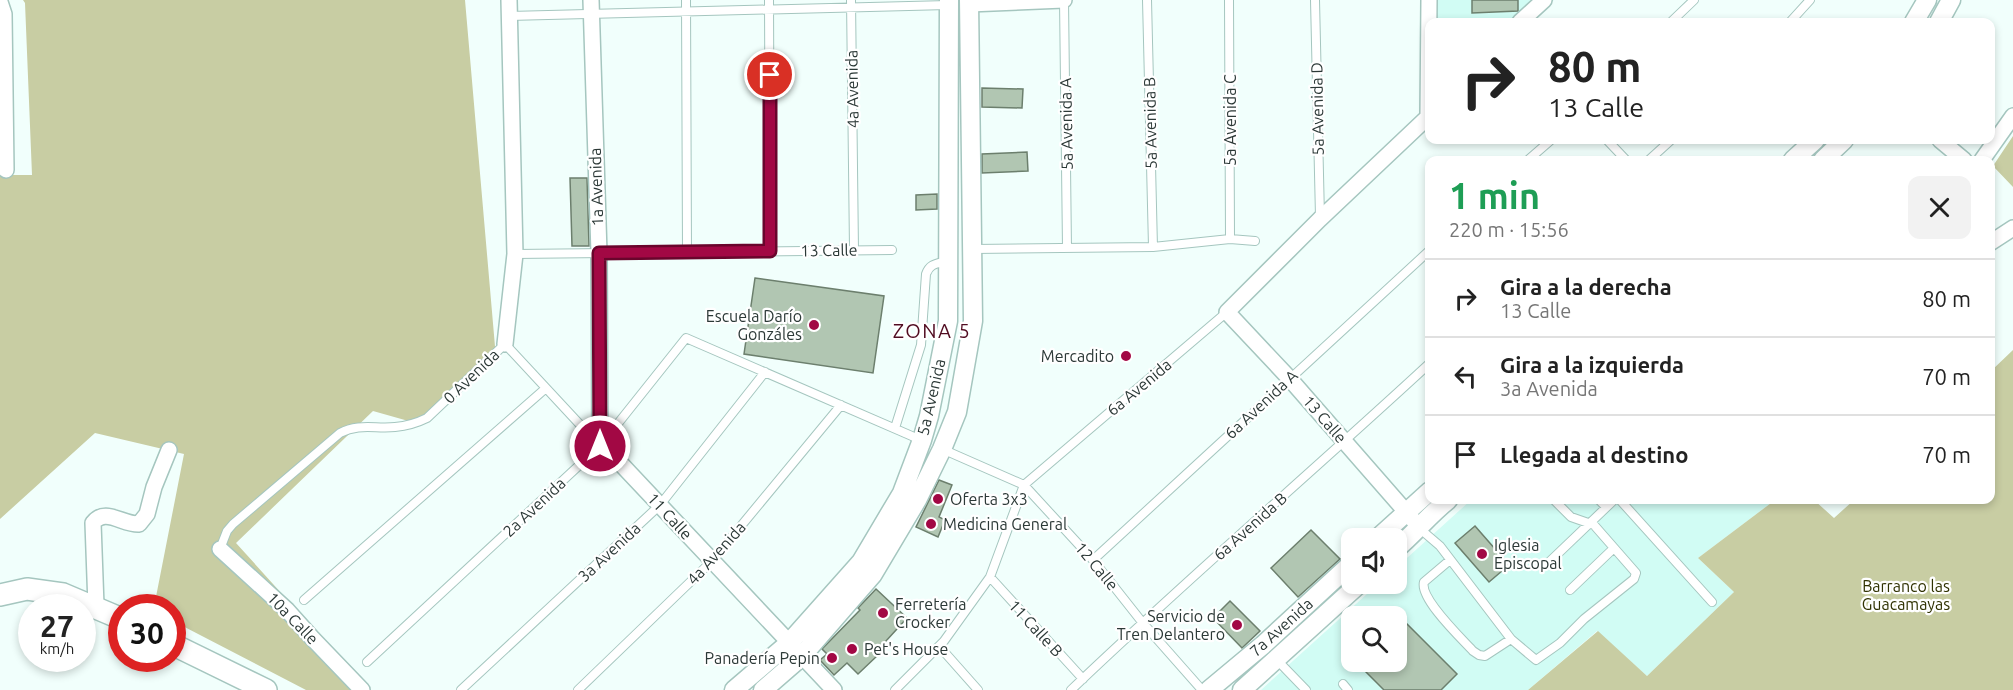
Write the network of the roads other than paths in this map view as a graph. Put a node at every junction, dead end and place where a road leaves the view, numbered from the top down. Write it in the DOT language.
graph roads {
  1 [pos="508,0"];
  2 [pos="686,0"];
  3 [pos="770,0"];
  4 [pos="1064,0"];
  5 [pos="1147,0"];
  6 [pos="1229,0"];
  7 [pos="1315,0"];
  8 [pos="1429,0"];
  9 [pos="1544,0"];
  10 [pos="1694,0"];
  11 [pos="1810,0"];
  12 [pos="1927,0"];
  13 [pos="1951,0"];
  14 [pos="0,2"];
  15 [pos="949,2"];
  16 [pos="969,2"];
  17 [pos="851,4"];
  18 [pos="591,7"];
  19 [pos="770,9"];
  20 [pos="686,12"];
  21 [pos="509,16"];
  22 [pos="1429,18"];
  23 [pos="1524,18"];
  24 [pos="1675,18"];
  25 [pos="1794,18"];
  26 [pos="1916,18"];
  27 [pos="1941,18"];
  28 [pos="2013,117"];
  29 [pos="1425,120"];
  30 [pos="1995,142"];
  31 [pos="1546,144"];
  32 [pos="1612,144"];
  33 [pos="1667,144"];
  34 [pos="1811,144"];
  35 [pos="1840,144"];
  36 [pos="1945,144"];
  37 [pos="1533,156"];
  38 [pos="1622,156"];
  39 [pos="1653,156"];
  40 [pos="1798,156"];
  41 [pos="1827,156"];
  42 [pos="1959,156"];
  43 [pos="6,170"];
  44 [pos="1320,219"];
  45 [pos="2013,228"];
  46 [pos="1230,239"];
  47 [pos="1995,240"];
  48 [pos="1255,241"];
  49 [pos="1153,247"];
  50 [pos="1067,248"];
  51 [pos="973,249"];
  52 [pos="854,250"];
  53 [pos="892,250"];
  54 [pos="770,251"];
  55 [pos="687,252"];
  56 [pos="599,253"];
  57 [pos="515,254"];
  58 [pos="1425,255"];
  59 [pos="948,261"];
  60 [pos="1227,312"];
  61 [pos="504,344"];
  62 [pos="1425,368"];
  63 [pos="765,372"];
  64 [pos="1289,378"];
  65 [pos="546,388"];
  66 [pos="841,405"];
  67 [pos="895,428"];
  68 [pos="922,440"];
  69 [pos="1345,441"];
  70 [pos="600,446"];
  71 [pos="942,449"];
  72 [pos="169,450"];
  73 [pos="1024,485"];
  74 [pos="1425,495"];
  75 [pos="1443,504"];
  76 [pos="1558,504"];
  77 [pos="1603,504"];
  78 [pos="1609,504"];
  79 [pos="1624,504"];
  80 [pos="660,505"];
  81 [pos="1606,507"];
  82 [pos="1406,512"];
  83 [pos="1588,523"];
  84 [pos="1389,528"];
  85 [pos="1419,528"];
  86 [pos="1407,539"];
  87 [pos="1614,548"];
  88 [pos="220,549"];
  89 [pos="1093,560"];
  90 [pos="1450,560"];
  91 [pos="712,561"];
  92 [pos="1546,565"];
  93 [pos="1341,573"];
  94 [pos="990,578"];
  95 [pos="1570,590"];
  96 [pos="0,594"];
  97 [pos="63,594"];
  98 [pos="96,594"];
  99 [pos="1348,594"];
  100 [pos="304,600"];
  101 [pos="1712,602"];
  102 [pos="96,606"];
  103 [pos="108,612"];
  104 [pos="1142,622"];
  105 [pos="1511,639"];
  106 [pos="1263,645"];
  107 [pos="939,646"];
  108 [pos="795,649"];
  109 [pos="186,651"];
  110 [pos="1276,659"];
  111 [pos="367,662"];
  112 [pos="1083,679"];
  113 [pos="266,690"];
  114 [pos="362,690"];
  115 [pos="461,690"];
  116 [pos="579,690"];
  117 [pos="734,690"];
  118 [pos="763,690"];
  119 [pos="834,690"];
  120 [pos="895,690"];
  121 [pos="978,690"];
  122 [pos="1071,690"];
  123 [pos="1202,690"];
  124 [pos="1209,690"];
  125 [pos="1242,690"];
  126 [pos="1306,690"];
  1 -- 21 [label="street, 0 Avenida"];
  2 -- 20 [label="lane"];
  3 -- 19 [label="lane"];
  4 -- 16 [label="street"];
  4 -- 50 [label="lane, 5a Avenida A"];
  5 -- 49 [label="lane, 5a Avenida B"];
  6 -- 46 [label="lane, 5a Avenida C"];
  7 -- 44 [label="lane, 5a Avenida D"];
  8 -- 22 [label="street"];
  9 -- 23 [label="street"];
  10 -- 24 [label="lane"];
  11 -- 25 [label="lane"];
  12 -- 26 [label="street"];
  13 -- 27 [label="street"];
  14 -- 43 [label="street"];
  15 -- 17 [label="lane"];
  15 -- 59 [label="street, 5a Avenida"];
  16 -- 51 [label="street, 5a Avenida"];
  17 -- 19 [label="lane"];
  17 -- 52 [label="lane, 4a Avenida"];
  18 -- 20 [label="lane"];
  18 -- 21 [label="lane"];
  18 -- 56 [label="street, 1a Avenida"];
  19 -- 20 [label="lane"];
  19 -- 54 [label="lane"];
  20 -- 55 [label="lane"];
  21 -- 57 [label="street, 0 Avenida"];
  28 -- 30 [label="street"];
  29 -- 44 [label="street, 6a Avenida"];
  31 -- 37 [label="lane"];
  32 -- 38 [label="lane"];
  33 -- 39 [label="lane"];
  34 -- 40 [label="street"];
  35 -- 41 [label="street"];
  36 -- 42 [label="street"];
  44 -- 60 [label="street, 6a Avenida"];
  45 -- 47 [label="street"];
  46 -- 48 [label="lane"];
  46 -- 49 [label="lane"];
  49 -- 50 [label="lane"];
  50 -- 51 [label="lane"];
  51 -- 71 [label="street, 5a Avenida"];
  52 -- 53 [label="lane, 13 Calle"];
  52 -- 54 [label="lane, 13 Calle"];
  54 -- 55 [label="lane, 13 Calle"];
  55 -- 56 [label="lane, 13 Calle"];
  56 -- 57 [label="lane, 13 Calle"];
  56 -- 70 [label="street, 1a Avenida"];
  57 -- 61 [label="street, 0 Avenida"];
  58 -- 64 [label="lane, 6a Avenida A"];
  59 -- 67 [label="lane"];
  59 -- 68 [label="street, 5a Avenida"];
  60 -- 64 [label="street, 13 Calle"];
  60 -- 73 [label="lane, 6a Avenida"];
  61 -- 65 [label="lane, 11 Calle"];
  61 -- 88 [label="lane, 0 Avenida"];
  62 -- 69 [label="lane, 6a Avenida B"];
  63 -- 66 [label="lane"];
  63 -- 70 [label="lane, 2a Avenida"];
  63 -- 80 [label="lane, 3a Avenida"];
  64 -- 69 [label="street, 13 Calle"];
  64 -- 89 [label="lane, 6a Avenida A"];
  65 -- 70 [label="lane, 11 Calle"];
  65 -- 100 [label="lane"];
  66 -- 67 [label="lane"];
  66 -- 91 [label="lane, 4a Avenida"];
  67 -- 68 [label="lane"];
  68 -- 108 [label="street, 5a Avenida"];
  69 -- 82 [label="street, 13 Calle"];
  69 -- 104 [label="lane, 6a Avenida B"];
  70 -- 80 [label="street, 11 Calle"];
  70 -- 111 [label="lane, 2a Avenida"];
  71 -- 73 [label="lane, 12 Calle"];
  71 -- 108 [label="street, 5a Avenida"];
  72 -- 98 [label="street"];
  73 -- 89 [label="lane, 12 Calle"];
  73 -- 94 [label="lane, 6a Avenida"];
  74 -- 82 [label="street"];
  75 -- 85 [label="street"];
  76 -- 83 [label="lane"];
  77 -- 81 [label="lane"];
  78 -- 81 [label="lane"];
  79 -- 101 [label="lane"];
  80 -- 91 [label="street, 11 Calle"];
  80 -- 115 [label="lane, 3a Avenida"];
  81 -- 83 [label="lane"];
  82 -- 84 [label="street"];
  82 -- 85 [label="street, 13 Calle"];
  83 -- 87 [label="lane"];
  83 -- 92 [label="lane"];
  85 -- 86 [label="street"];
  85 -- 90 [label="lane"];
  87 -- 95 [label="lane"];
  87 -- 105 [label="lane"];
  88 -- 114 [label="street, 10a Calle"];
  89 -- 104 [label="lane, 12 Calle"];
  90 -- 105 [label="lane"];
  90 -- 105 [label="lane"];
  91 -- 108 [label="street, 11 Calle"];
  91 -- 116 [label="lane, 4a Avenida"];
  93 -- 106 [label="street, 7a Avenida"];
  94 -- 107 [label="lane, 6a Avenida"];
  94 -- 112 [label="lane, 11 Calle B"];
  96 -- 97 [label="main road"];
  99 -- 110 [label="street, 7a Avenida"];
  102 -- 103 [label="main road"];
  104 -- 112 [label="lane, 6a Avenida B"];
  104 -- 123 [label="lane, 12 Calle"];
  106 -- 110 [label="street"];
  106 -- 124 [label="street, 7a Avenida"];
  107 -- 120 [label="lane, 6a Avenida"];
  107 -- 121 [label="lane"];
  108 -- 117 [label="street, 5a Avenida"];
  108 -- 118 [label="street, 5a Avenida"];
  108 -- 119 [label="street, 11 Calle"];
  109 -- 113 [label="main road"];
  110 -- 125 [label="street, 7a Avenida"];
  110 -- 126 [label="lane"];
  112 -- 122 [label="lane, 6a Avenida B"];
}
